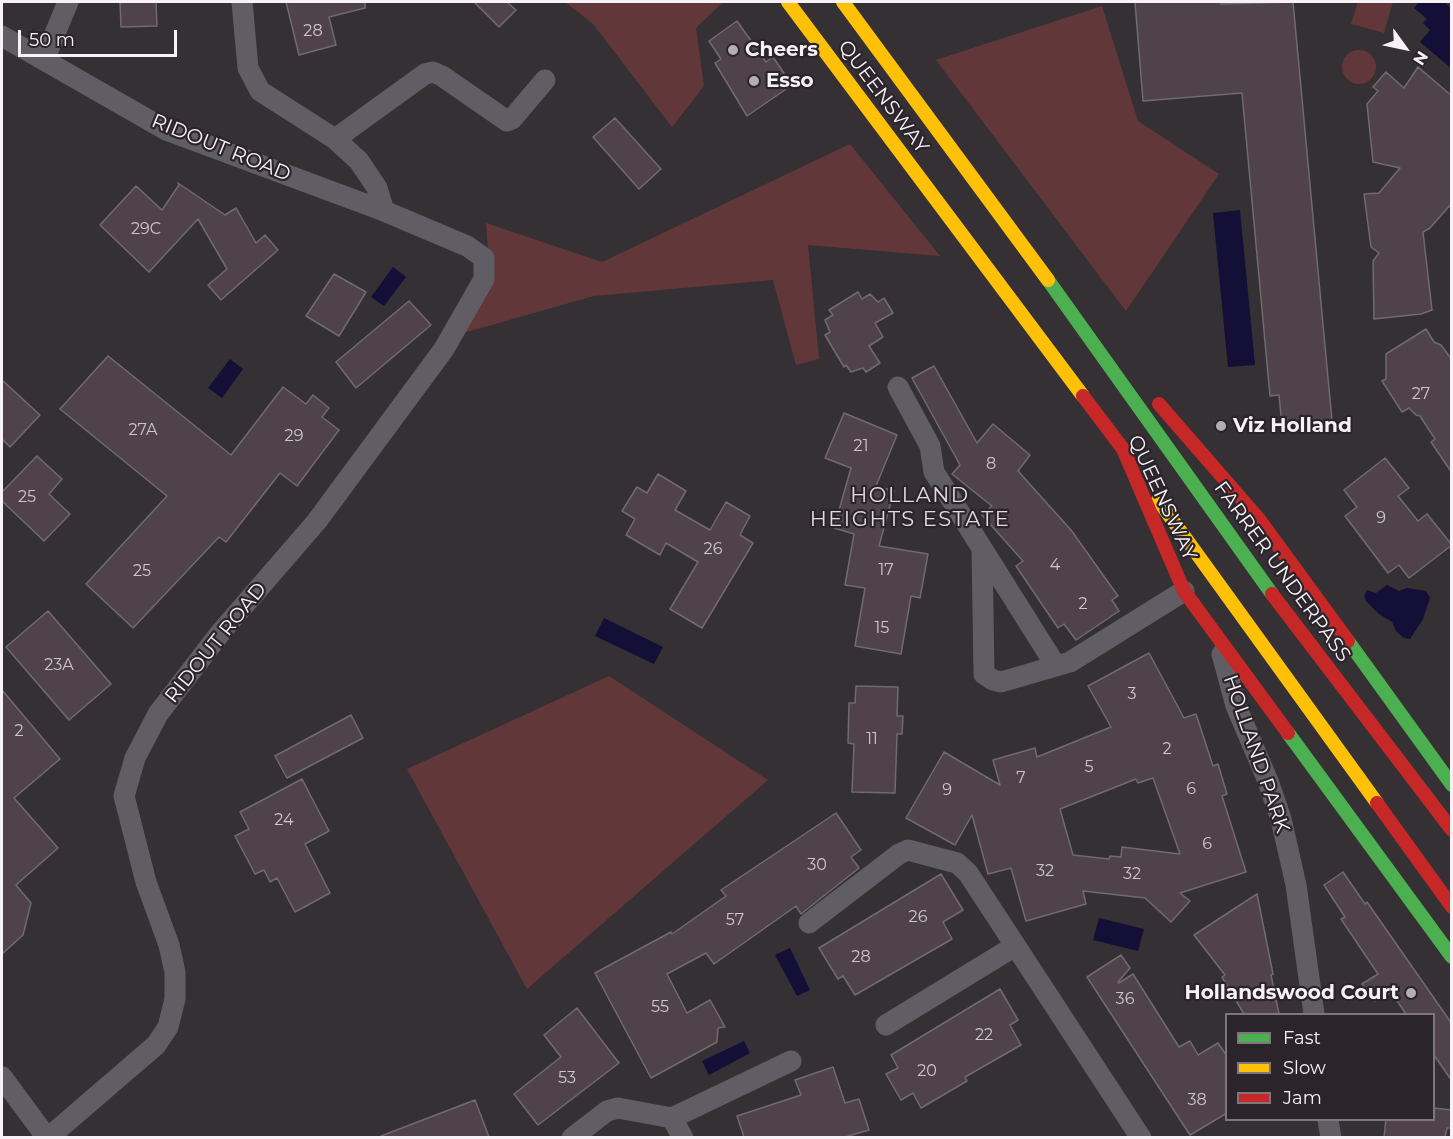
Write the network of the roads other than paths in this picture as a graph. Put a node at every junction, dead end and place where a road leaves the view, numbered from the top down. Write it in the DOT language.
graph roads {
  1 [pos="68,2"];
  2 [pos="242,2"];
  3 [pos="788,2"];
  4 [pos="843,2"];
  5 [pos="2,36"];
  6 [pos="44,60"];
  7 [pos="545,80"];
  8 [pos="335,139"];
  9 [pos="384,211"];
  10 [pos="1086,331"];
  11 [pos="1131,372"];
  12 [pos="898,387"];
  13 [pos="1146,389"];
  14 [pos="1123,449"];
  15 [pos="982,549"];
  16 [pos="1184,591"];
  17 [pos="1218,637"];
  18 [pos="1056,666"];
  19 [pos="1452,785"];
  20 [pos="1452,830"];
  21 [pos="1452,907"];
  22 [pos="809,923"];
  23 [pos="1015,946"];
  24 [pos="1452,957"];
  25 [pos="1314,1013"];
  26 [pos="886,1025"];
  27 [pos="791,1061"];
  28 [pos="2,1077"];
  29 [pos="672,1118"];
  30 [pos="1328,1121"];
  31 [pos="47,1137"];
  32 [pos="572,1137"];
  33 [pos="683,1137"];
  34 [pos="1141,1137"];
  35 [pos="1331,1137"];
  1 -- 6 [label="street"];
  2 -- 8 [label="street"];
  3 -- 14 [label="highway, QUEENSWAY"];
  4 -- 10 [label="highway, QUEENSWAY"];
  5 -- 6 [label="street, RIDOUT ROAD"];
  6 -- 9 [label="street, RIDOUT ROAD"];
  7 -- 8 [label="street"];
  8 -- 9 [label="street"];
  9 -- 31 [label="street, RIDOUT ROAD"];
  10 -- 11 [label="highway, QUEENSWAY"];
  10 -- 20 [label="highway, FARRER UNDERPASS"];
  12 -- 15 [label="street"];
  13 -- 19 [label="highway"];
  14 -- 16 [label="highway, QUEENSWAY"];
  14 -- 21 [label="highway"];
  15 -- 18 [label="street"];
  15 -- 18 [label="street"];
  16 -- 17 [label="highway, QUEENSWAY"];
  16 -- 18 [label="street"];
  17 -- 24 [label="highway, QUEENSWAY"];
  17 -- 25 [label="street, HOLLAND PARK"];
  22 -- 23 [label="street"];
  23 -- 26 [label="street"];
  23 -- 34 [label="street"];
  27 -- 29 [label="street"];
  28 -- 31 [label="street"];
  29 -- 32 [label="street"];
  29 -- 33 [label="street"];
  30 -- 35 [label="street"];
}
